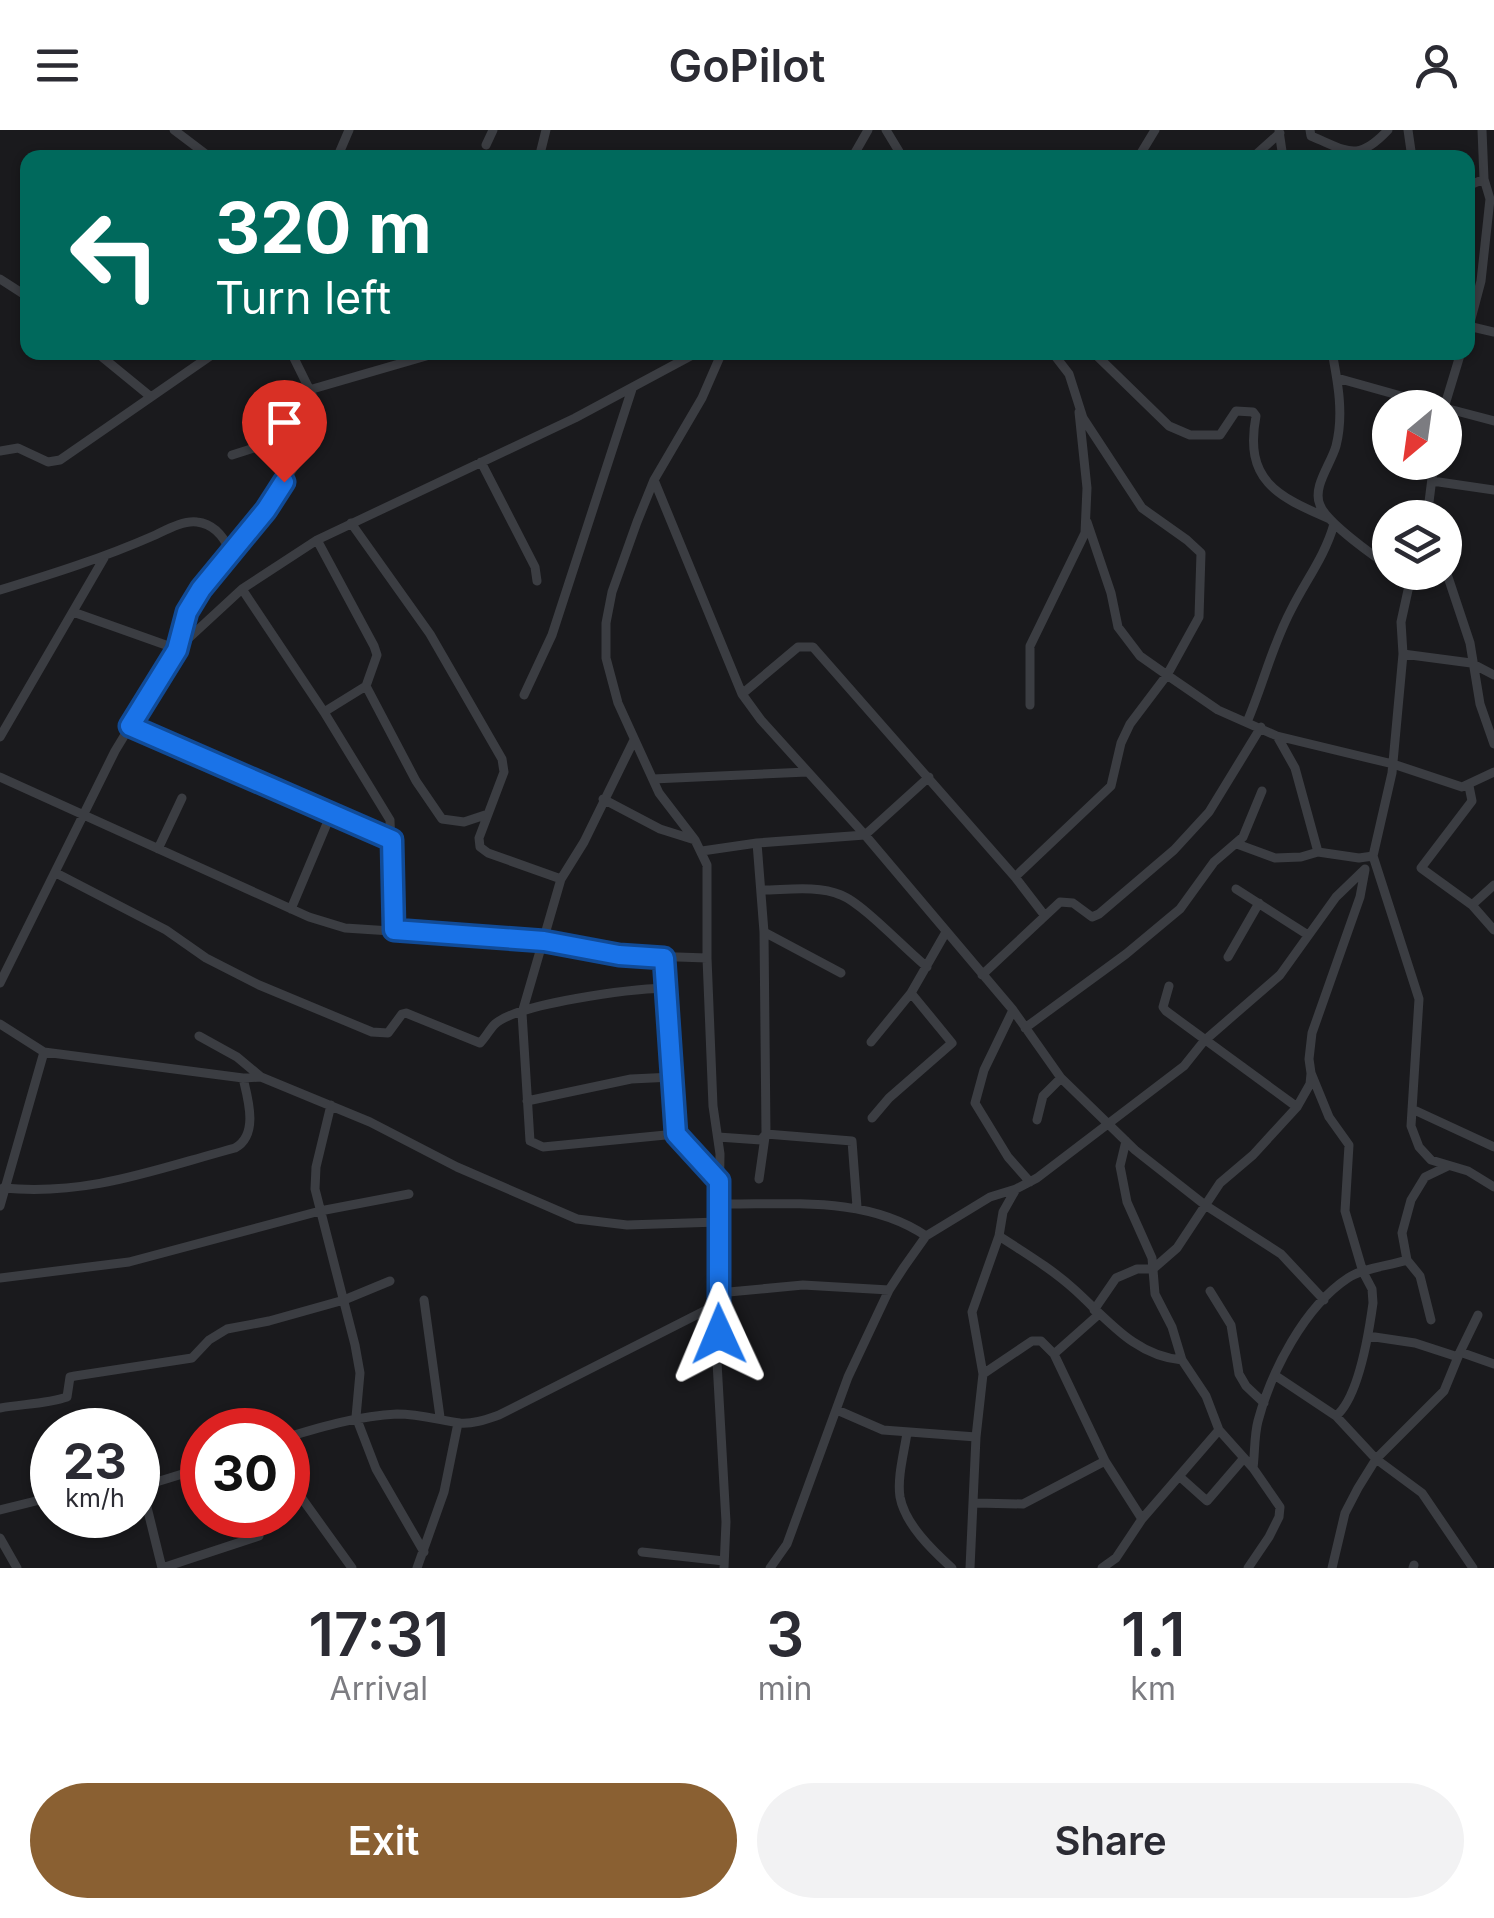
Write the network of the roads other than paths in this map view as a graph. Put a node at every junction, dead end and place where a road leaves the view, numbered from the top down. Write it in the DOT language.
graph roads {
  1 [pos="174,130"];
  2 [pos="493,130"];
  3 [pos="1310,130"];
  4 [pos="1388,130"];
  5 [pos="1482,130"];
  6 [pos="1280,132"];
  7 [pos="486,146"];
  8 [pos="200,150"];
  9 [pos="1261,150"];
  10 [pos="1345,150"];
  11 [pos="1366,150"];
  12 [pos="1484,180"];
  13 [pos="1475,183"];
  14 [pos="1494,279"];
  15 [pos="1481,281"];
  16 [pos="1475,302"];
  17 [pos="106,360"];
  18 [pos="204,360"];
  19 [pos="296,360"];
  20 [pos="412,360"];
  21 [pos="684,360"];
  22 [pos="719,360"];
  23 [pos="1058,360"];
  24 [pos="1101,360"];
  25 [pos="1334,360"];
  26 [pos="1459,360"];
  27 [pos="1337,378"];
  28 [pos="632,389"];
  29 [pos="309,390"];
  30 [pos="1380,390"];
  31 [pos="1449,390"];
  32 [pos="151,397"];
  33 [pos="1078,404"];
  34 [pos="1462,413"];
  35 [pos="1494,421"];
  36 [pos="320,426"];
  37 [pos="0,451"];
  38 [pos="232,454"];
  39 [pos="482,462"];
  40 [pos="654,480"];
  41 [pos="1432,481"];
  42 [pos="1494,490"];
  43 [pos="1430,500"];
  44 [pos="1332,521"];
  45 [pos="1087,522"];
  46 [pos="351,523"];
  47 [pos="316,540"];
  48 [pos="230,551"];
  49 [pos="1372,553"];
  50 [pos="105,558"];
  51 [pos="538,580"];
  52 [pos="242,589"];
  53 [pos="0,590"];
  54 [pos="1408,590"];
  55 [pos="1452,590"];
  56 [pos="73,612"];
  57 [pos="177,650"];
  58 [pos="1402,654"];
  59 [pos="1471,663"];
  60 [pos="1167,676"];
  61 [pos="1494,676"];
  62 [pos="366,686"];
  63 [pos="742,694"];
  64 [pos="524,695"];
  65 [pos="1030,705"];
  66 [pos="324,712"];
  67 [pos="1247,722"];
  68 [pos="130,726"];
  69 [pos="1262,727"];
  70 [pos="1492,732"];
  71 [pos="1277,736"];
  72 [pos="0,737"];
  73 [pos="634,740"];
  74 [pos="1494,744"];
  75 [pos="1393,764"];
  76 [pos="807,772"];
  77 [pos="1494,772"];
  78 [pos="0,777"];
  79 [pos="929,778"];
  80 [pos="652,779"];
  81 [pos="1469,786"];
  82 [pos="1262,791"];
  83 [pos="182,798"];
  84 [pos="603,798"];
  85 [pos="331,814"];
  86 [pos="488,814"];
  87 [pos="84,816"];
  88 [pos="864,835"];
  89 [pos="392,840"];
  90 [pos="695,840"];
  91 [pos="756,843"];
  92 [pos="1236,844"];
  93 [pos="158,849"];
  94 [pos="702,851"];
  95 [pos="1318,852"];
  96 [pos="1371,862"];
  97 [pos="56,873"];
  98 [pos="1016,877"];
  99 [pos="561,879"];
  100 [pos="1494,885"];
  101 [pos="1236,889"];
  102 [pos="761,890"];
  103 [pos="1259,904"];
  104 [pos="1472,905"];
  105 [pos="292,909"];
  106 [pos="1046,916"];
  107 [pos="394,930"];
  108 [pos="1494,930"];
  109 [pos="764,932"];
  110 [pos="946,932"];
  111 [pos="1308,934"];
  112 [pos="544,941"];
  113 [pos="1228,957"];
  114 [pos="664,958"];
  115 [pos="707,958"];
  116 [pos="927,966"];
  117 [pos="840,973"];
  118 [pos="982,975"];
  119 [pos="0,984"];
  120 [pos="1169,986"];
  121 [pos="666,988"];
  122 [pos="911,993"];
  123 [pos="1013,1010"];
  124 [pos="522,1013"];
  125 [pos="0,1024"];
  126 [pos="1025,1028"];
  127 [pos="200,1036"];
  128 [pos="1204,1041"];
  129 [pos="871,1042"];
  130 [pos="44,1052"];
  131 [pos="1311,1073"];
  132 [pos="261,1077"];
  133 [pos="673,1077"];
  134 [pos="243,1078"];
  135 [pos="1061,1078"];
  136 [pos="527,1101"];
  137 [pos="330,1105"];
  138 [pos="1297,1107"];
  139 [pos="1412,1108"];
  140 [pos="872,1118"];
  141 [pos="1037,1120"];
  142 [pos="1108,1123"];
  143 [pos="676,1134"];
  144 [pos="765,1135"];
  145 [pos="718,1137"];
  146 [pos="1126,1141"];
  147 [pos="1494,1148"];
  148 [pos="1448,1166"];
  149 [pos="759,1179"];
  150 [pos="719,1181"];
  151 [pos="1030,1182"];
  152 [pos="1494,1186"];
  153 [pos="3,1188"];
  154 [pos="1016,1189"];
  155 [pos="410,1194"];
  156 [pos="718,1204"];
  157 [pos="1205,1205"];
  158 [pos="0,1206"];
  159 [pos="857,1207"];
  160 [pos="320,1211"];
  161 [pos="718,1222"];
  162 [pos="926,1236"];
  163 [pos="999,1236"];
  164 [pos="1407,1260"];
  165 [pos="1154,1268"];
  166 [pos="1362,1272"];
  167 [pos="0,1278"];
  168 [pos="390,1281"];
  169 [pos="889,1290"];
  170 [pos="1210,1291"];
  171 [pos="718,1298"];
  172 [pos="344,1300"];
  173 [pos="424,1300"];
  174 [pos="1324,1300"];
  175 [pos="1096,1313"];
  176 [pos="1478,1316"];
  177 [pos="1432,1320"];
  178 [pos="1368,1336"];
  179 [pos="1054,1354"];
  180 [pos="1459,1354"];
  181 [pos="1182,1360"];
  182 [pos="1494,1364"];
  183 [pos="983,1374"];
  184 [pos="1276,1376"];
  185 [pos="1264,1404"];
  186 [pos="0,1408"];
  187 [pos="837,1410"];
  188 [pos="440,1416"];
  189 [pos="1336,1416"];
  190 [pos="356,1418"];
  191 [pos="458,1423"];
  192 [pos="1219,1430"];
  193 [pos="310,1431"];
  194 [pos="907,1433"];
  195 [pos="976,1437"];
  196 [pos="1244,1458"];
  197 [pos="1376,1459"];
  198 [pos="1105,1461"];
  199 [pos="1253,1468"];
  200 [pos="1179,1476"];
  201 [pos="30,1502"];
  202 [pos="976,1503"];
  203 [pos="0,1510"];
  204 [pos="310,1510"];
  205 [pos="1142,1518"];
  206 [pos="0,1538"];
  207 [pos="154,1538"];
  208 [pos="253,1538"];
  209 [pos="424,1552"];
  210 [pos="642,1552"];
  211 [pos="724,1564"];
  212 [pos="17,1568"];
  213 [pos="162,1568"];
  214 [pos="352,1568"];
  215 [pos="417,1568"];
  216 [pos="770,1568"];
  217 [pos="952,1568"];
  218 [pos="970,1568"];
  219 [pos="1102,1568"];
  220 [pos="1248,1568"];
  221 [pos="1332,1568"];
  222 [pos="1473,1568"];
  1 -- 8 [label="street"];
  2 -- 7 [label="street"];
  3 -- 10 [label="street"];
  4 -- 11 [label="street"];
  5 -- 12 [label="street"];
  6 -- 9 [label="street"];
  12 -- 13 [label="street"];
  12 -- 15 [label="street"];
  14 -- 15 [label="street"];
  15 -- 16 [label="street"];
  17 -- 32 [label="street"];
  18 -- 32 [label="street"];
  19 -- 29 [label="street"];
  20 -- 29 [label="street"];
  21 -- 28 [label="street"];
  22 -- 40 [label="street"];
  23 -- 33 [label="street"];
  24 -- 44 [label="street"];
  25 -- 27 [label="street"];
  26 -- 31 [label="street"];
  27 -- 30 [label="street"];
  27 -- 44 [label="street"];
  28 -- 39 [label="street"];
  28 -- 64 [label="street"];
  29 -- 36 [label="street"];
  32 -- 37 [label="street"];
  33 -- 45 [label="street"];
  33 -- 60 [label="street"];
  34 -- 35 [label="street"];
  36 -- 38 [label="street"];
  36 -- 48 [label="street"];
  39 -- 46 [label="street"];
  39 -- 51 [label="street"];
  40 -- 63 [label="street"];
  40 -- 73 [label="street"];
  41 -- 42 [label="street"];
  41 -- 43 [label="street"];
  44 -- 49 [label="street"];
  44 -- 67 [label="street"];
  45 -- 60 [label="street"];
  45 -- 65 [label="street"];
  46 -- 47 [label="street"];
  46 -- 86 [label="street"];
  47 -- 52 [label="street"];
  47 -- 62 [label="street"];
  48 -- 50 [label="street"];
  48 -- 57 [label="street"];
  50 -- 53 [label="street"];
  50 -- 56 [label="street"];
  52 -- 57 [label="street"];
  52 -- 66 [label="street"];
  54 -- 58 [label="street"];
  55 -- 59 [label="street"];
  56 -- 57 [label="street"];
  56 -- 72 [label="street"];
  57 -- 68 [label="street"];
  58 -- 59 [label="street"];
  58 -- 75 [label="street"];
  59 -- 61 [label="street"];
  59 -- 70 [label="street"];
  60 -- 67 [label="street"];
  60 -- 98 [label="street"];
  62 -- 66 [label="street"];
  62 -- 86 [label="street"];
  63 -- 76 [label="street"];
  63 -- 79 [label="street"];
  66 -- 89 [label="street"];
  67 -- 69 [label="street"];
  68 -- 85 [label="street"];
  68 -- 87 [label="street"];
  69 -- 71 [label="street"];
  69 -- 106 [label="street"];
  70 -- 74 [label="street"];
  71 -- 75 [label="street"];
  71 -- 95 [label="street"];
  73 -- 80 [label="street"];
  73 -- 84 [label="street"];
  75 -- 81 [label="street"];
  75 -- 96 [label="street"];
  76 -- 80 [label="street"];
  76 -- 88 [label="street"];
  77 -- 81 [label="street"];
  78 -- 87 [label="street"];
  79 -- 88 [label="street"];
  79 -- 98 [label="street"];
  80 -- 90 [label="street"];
  81 -- 104 [label="street"];
  82 -- 92 [label="street"];
  83 -- 93 [label="street"];
  84 -- 90 [label="street"];
  84 -- 99 [label="street"];
  85 -- 89 [label="street"];
  85 -- 105 [label="street"];
  86 -- 99 [label="street"];
  87 -- 93 [label="street"];
  87 -- 97 [label="street"];
  88 -- 91 [label="street"];
  88 -- 110 [label="street"];
  89 -- 107 [label="street"];
  90 -- 94 [label="street"];
  91 -- 94 [label="street"];
  91 -- 102 [label="street"];
  92 -- 95 [label="street"];
  92 -- 126 [label="street"];
  93 -- 105 [label="street"];
  94 -- 115 [label="street"];
  95 -- 96 [label="street"];
  96 -- 111 [label="street"];
  96 -- 131 [label="street"];
  96 -- 139 [label="street"];
  97 -- 119 [label="street"];
  97 -- 124 [label="street"];
  98 -- 106 [label="street"];
  99 -- 112 [label="street"];
  100 -- 104 [label="street"];
  101 -- 103 [label="street"];
  102 -- 109 [label="street"];
  102 -- 116 [label="street"];
  103 -- 111 [label="street"];
  103 -- 113 [label="street"];
  104 -- 108 [label="street"];
  105 -- 107 [label="street"];
  106 -- 118 [label="street"];
  107 -- 112 [label="street"];
  109 -- 117 [label="street"];
  109 -- 144 [label="street"];
  110 -- 116 [label="street"];
  110 -- 118 [label="street"];
  111 -- 128 [label="street"];
  112 -- 114 [label="street"];
  112 -- 124 [label="street"];
  114 -- 115 [label="street"];
  114 -- 121 [label="street"];
  115 -- 145 [label="street"];
  116 -- 122 [label="street"];
  118 -- 123 [label="street"];
  120 -- 128 [label="street"];
  121 -- 124 [label="street"];
  121 -- 133 [label="street"];
  122 -- 129 [label="street"];
  122 -- 140 [label="street"];
  123 -- 126 [label="street"];
  123 -- 151 [label="street"];
  124 -- 136 [label="street"];
  125 -- 130 [label="street"];
  126 -- 135 [label="street"];
  127 -- 132 [label="street"];
  128 -- 138 [label="street"];
  128 -- 142 [label="street"];
  130 -- 134 [label="street"];
  130 -- 153 [label="street"];
  131 -- 138 [label="street"];
  131 -- 166 [label="street"];
  132 -- 134 [label="street"];
  132 -- 137 [label="street"];
  133 -- 136 [label="street"];
  133 -- 143 [label="street"];
  134 -- 153 [label="street"];
  135 -- 141 [label="street"];
  135 -- 142 [label="street"];
  136 -- 143 [label="street"];
  137 -- 160 [label="street"];
  137 -- 161 [label="street"];
  138 -- 157 [label="street"];
  139 -- 147 [label="street"];
  139 -- 148 [label="street"];
  142 -- 146 [label="street"];
  142 -- 151 [label="street"];
  143 -- 150 [label="street"];
  144 -- 145 [label="street"];
  144 -- 149 [label="street"];
  144 -- 159 [label="street"];
  145 -- 150 [label="street"];
  146 -- 157 [label="street"];
  146 -- 165 [label="street"];
  148 -- 152 [label="street"];
  148 -- 164 [label="street"];
  150 -- 156 [label="street"];
  151 -- 154 [label="street"];
  153 -- 158 [label="street"];
  154 -- 162 [label="street"];
  154 -- 163 [label="street"];
  155 -- 160 [label="street"];
  156 -- 159 [label="street"];
  156 -- 161 [label="street"];
  157 -- 165 [label="street"];
  157 -- 174 [label="street"];
  159 -- 162 [label="street"];
  160 -- 167 [label="street"];
  160 -- 172 [label="street"];
  161 -- 171 [label="street"];
  162 -- 169 [label="street"];
  163 -- 175 [label="street"];
  163 -- 183 [label="street"];
  164 -- 166 [label="street"];
  164 -- 177 [label="street"];
  165 -- 175 [label="street"];
  165 -- 181 [label="street"];
  166 -- 174 [label="street"];
  166 -- 178 [label="street"];
  168 -- 172 [label="street"];
  169 -- 171 [label="street"];
  169 -- 187 [label="street"];
  170 -- 185 [label="street"];
  171 -- 191 [label="street"];
  171 -- 211 [label="street"];
  172 -- 186 [label="street"];
  172 -- 190 [label="street"];
  173 -- 188 [label="street"];
  174 -- 184 [label="street"];
  175 -- 179 [label="street"];
  175 -- 181 [label="street"];
  176 -- 180 [label="street"];
  178 -- 180 [label="street"];
  178 -- 189 [label="street"];
  179 -- 183 [label="street"];
  179 -- 198 [label="street"];
  180 -- 182 [label="street"];
  180 -- 197 [label="street"];
  181 -- 192 [label="street"];
  183 -- 195 [label="street"];
  184 -- 185 [label="street"];
  184 -- 189 [label="street"];
  185 -- 199 [label="street"];
  187 -- 194 [label="street"];
  187 -- 216 [label="street"];
  188 -- 190 [label="street"];
  188 -- 191 [label="street"];
  189 -- 197 [label="street"];
  190 -- 193 [label="street"];
  190 -- 209 [label="street"];
  191 -- 209 [label="street"];
  192 -- 196 [label="street"];
  192 -- 200 [label="street"];
  194 -- 195 [label="street"];
  194 -- 217 [label="street"];
  195 -- 202 [label="street"];
  196 -- 199 [label="street"];
  196 -- 200 [label="street"];
  197 -- 221 [label="street"];
  197 -- 222 [label="street"];
  198 -- 202 [label="street"];
  198 -- 205 [label="street"];
  199 -- 220 [label="street"];
  200 -- 205 [label="street"];
  201 -- 203 [label="street"];
  202 -- 218 [label="street"];
  204 -- 214 [label="street"];
  205 -- 219 [label="street"];
  206 -- 212 [label="street"];
  207 -- 213 [label="street"];
  208 -- 213 [label="street"];
  209 -- 215 [label="street"];
  210 -- 211 [label="street"];
}
